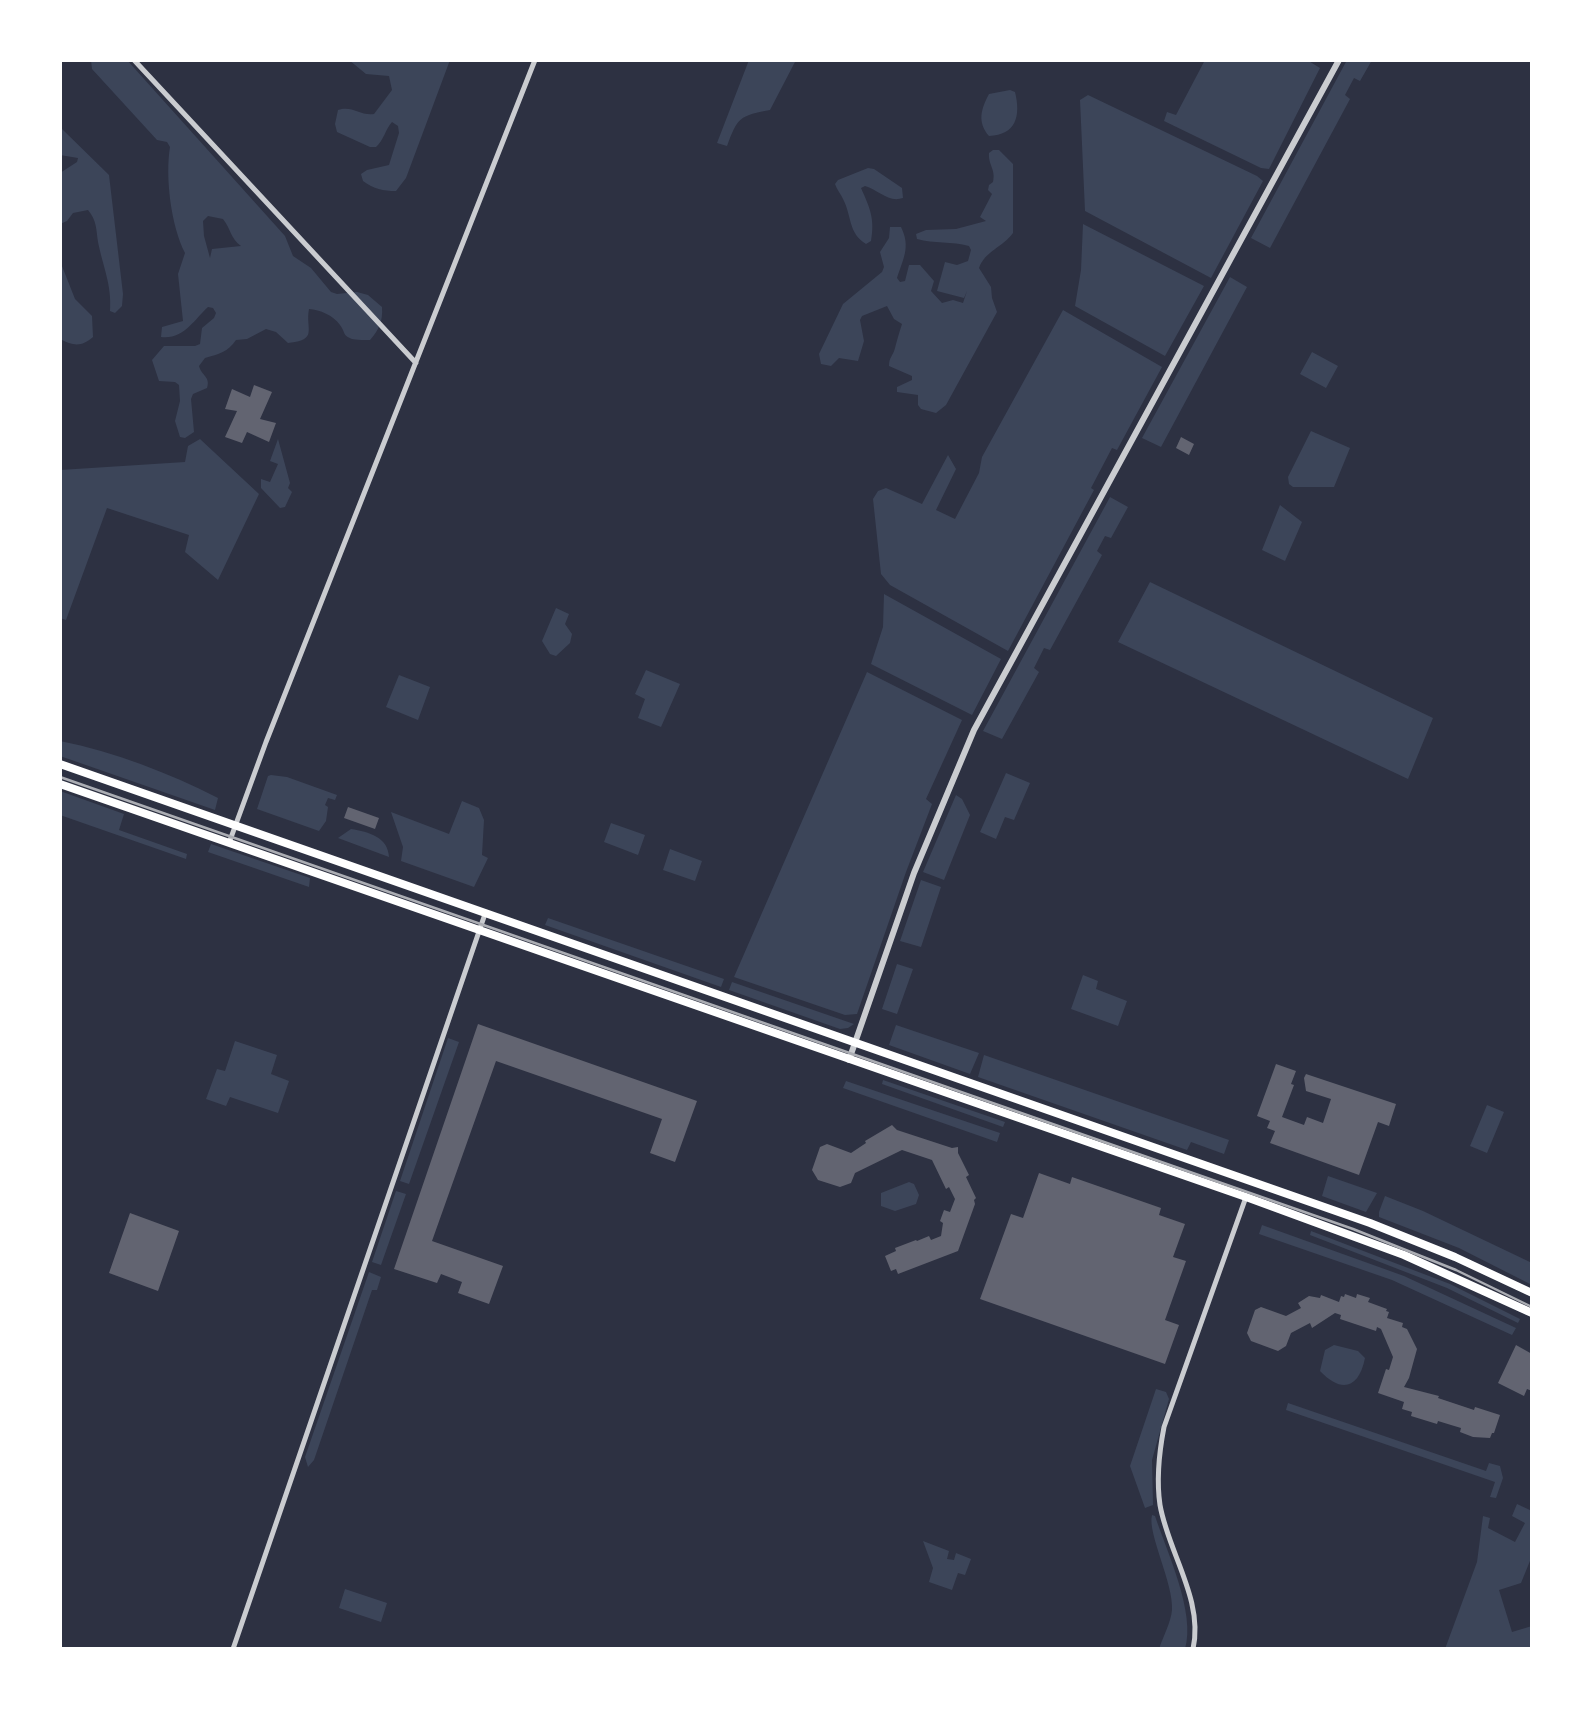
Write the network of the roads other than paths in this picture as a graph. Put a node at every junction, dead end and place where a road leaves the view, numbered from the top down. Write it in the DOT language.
graph roads {
  1 [pos="134,60"];
  2 [pos="535,60"];
  3 [pos="1339,60"];
  4 [pos="416,363"];
  5 [pos="60,764"];
  6 [pos="60,784"];
  7 [pos="235,826"];
  8 [pos="229,843"];
  9 [pos="486,913"];
  10 [pos="479,930"];
  11 [pos="856,1042"];
  12 [pos="850,1060"];
  13 [pos="1246,1197"];
  14 [pos="1532,1293"];
  15 [pos="1532,1313"];
  16 [pos="233,1649"];
  17 [pos="1193,1649"];
  1 -- 4 [label="street"];
  2 -- 4 [label="street"];
  3 -- 11 [label="street"];
  4 -- 7 [label="street"];
  5 -- 7 [label="main road"];
  6 -- 8 [label="main road"];
  7 -- 8 [label="street"];
  7 -- 9 [label="main road"];
  8 -- 10 [label="main road"];
  9 -- 10 [label="street"];
  9 -- 11 [label="main road"];
  10 -- 12 [label="main road"];
  10 -- 16 [label="street"];
  11 -- 12 [label="street"];
  11 -- 14 [label="main road"];
  12 -- 13 [label="main road"];
  13 -- 15 [label="main road"];
  13 -- 17 [label="street"];
}
